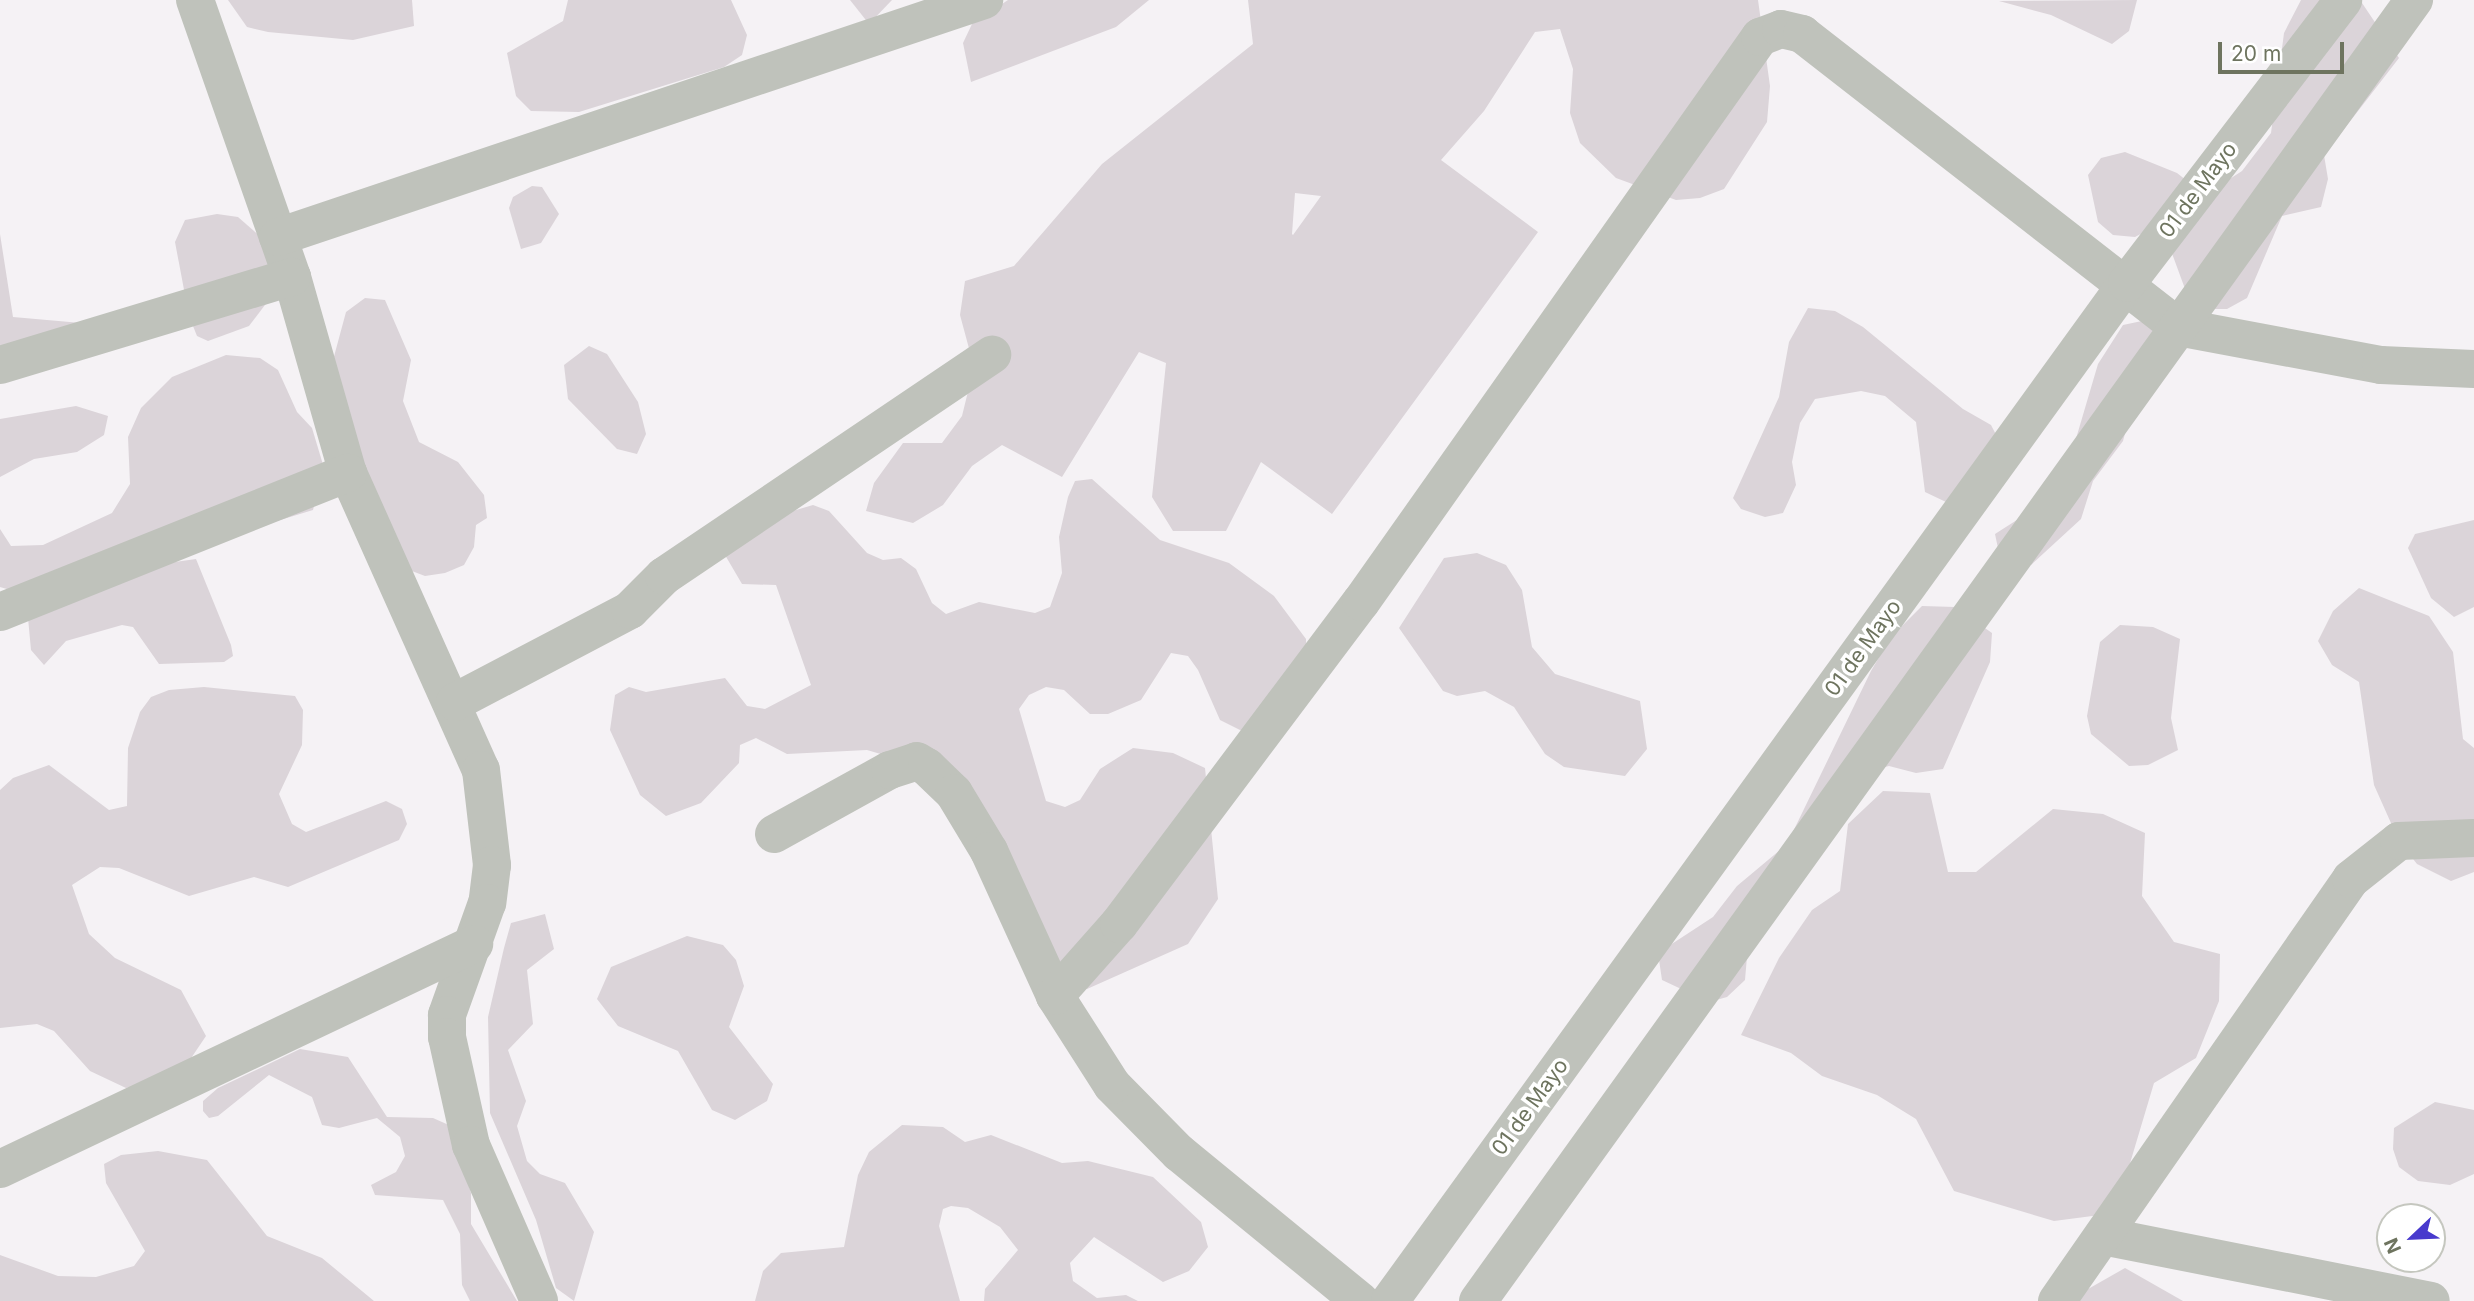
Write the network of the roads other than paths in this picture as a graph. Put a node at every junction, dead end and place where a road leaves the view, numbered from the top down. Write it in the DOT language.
graph roads {
  1 [pos="195,0"];
  2 [pos="984,0"];
  3 [pos="2343,0"];
  4 [pos="2414,0"];
  5 [pos="278,237"];
  6 [pos="292,277"];
  7 [pos="2127,284"];
  8 [pos="2178,327"];
  9 [pos="992,355"];
  10 [pos="0,365"];
  11 [pos="2474,369"];
  12 [pos="348,473"];
  13 [pos="0,612"];
  14 [pos="455,702"];
  15 [pos="774,834"];
  16 [pos="2474,838"];
  17 [pos="474,944"];
  18 [pos="1055,996"];
  19 [pos="0,1169"];
  20 [pos="2103,1236"];
  21 [pos="539,1301"];
  22 [pos="1360,1301"];
  23 [pos="1390,1301"];
  24 [pos="1478,1301"];
  25 [pos="2057,1301"];
  26 [pos="2431,1301"];
  1 -- 5 [label="street"];
  2 -- 5 [label="street"];
  3 -- 7 [label="street, 01 de Mayo"];
  4 -- 8 [label="street"];
  5 -- 6 [label="street"];
  6 -- 10 [label="street"];
  6 -- 12 [label="street"];
  7 -- 8 [label="street"];
  7 -- 18 [label="street"];
  7 -- 23 [label="street, 01 de Mayo"];
  8 -- 11 [label="street"];
  8 -- 24 [label="street"];
  9 -- 14 [label="street"];
  12 -- 13 [label="street"];
  12 -- 14 [label="street"];
  14 -- 17 [label="street"];
  15 -- 18 [label="street"];
  16 -- 20 [label="street"];
  17 -- 19 [label="street"];
  17 -- 21 [label="street"];
  18 -- 22 [label="street"];
  20 -- 25 [label="street"];
  20 -- 26 [label="street"];
}
